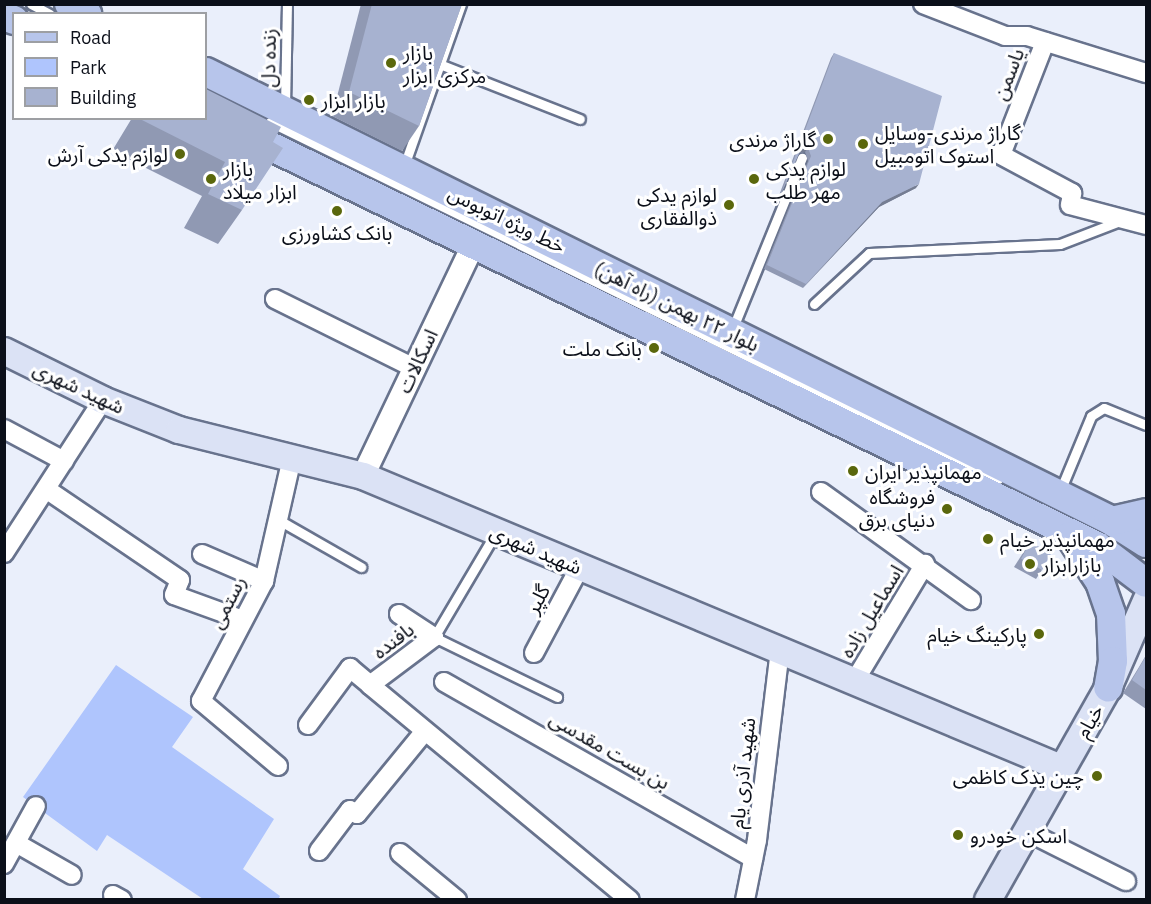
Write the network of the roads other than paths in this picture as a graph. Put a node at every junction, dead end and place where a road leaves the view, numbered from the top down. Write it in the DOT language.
graph roads {
  1 [pos="31,4"];
  2 [pos="69,4"];
  3 [pos="287,4"];
  4 [pos="461,4"];
  5 [pos="924,4"];
  6 [pos="46,12"];
  7 [pos="83,12"];
  8 [pos="1045,42"];
  9 [pos="442,65"];
  10 [pos="207,73"];
  11 [pos="1146,73"];
  12 [pos="272,114"];
  13 [pos="207,115"];
  14 [pos="580,118"];
  15 [pos="802,158"];
  16 [pos="403,170"];
  17 [pos="1125,219"];
  18 [pos="1146,225"];
  19 [pos="472,247"];
  20 [pos="275,299"];
  21 [pos="814,304"];
  22 [pos="731,332"];
  23 [pos="4,351"];
  24 [pos="414,368"];
  25 [pos="103,400"];
  26 [pos="1146,425"];
  27 [pos="4,429"];
  28 [pos="292,458"];
  29 [pos="64,461"];
  30 [pos="986,475"];
  31 [pos="363,476"];
  32 [pos="1005,487"];
  33 [pos="46,489"];
  34 [pos="821,492"];
  35 [pos="1014,493"];
  36 [pos="1058,494"];
  37 [pos="1146,513"];
  38 [pos="278,519"];
  39 [pos="1110,520"];
  40 [pos="1064,531"];
  41 [pos="496,532"];
  42 [pos="1146,543"];
  43 [pos="1097,546"];
  44 [pos="4,554"];
  45 [pos="202,554"];
  46 [pos="926,564"];
  47 [pos="361,567"];
  48 [pos="580,567"];
  49 [pos="264,581"];
  50 [pos="1146,583"];
  51 [pos="970,600"];
  52 [pos="1146,601"];
  53 [pos="399,614"];
  54 [pos="243,620"];
  55 [pos="434,638"];
  56 [pos="780,651"];
  57 [pos="534,653"];
  58 [pos="444,682"];
  59 [pos="854,682"];
  60 [pos="370,685"];
  61 [pos="1108,688"];
  62 [pos="557,697"];
  63 [pos="308,724"];
  64 [pos="425,731"];
  65 [pos="278,766"];
  66 [pos="1061,768"];
  67 [pos="36,806"];
  68 [pos="1026,831"];
  69 [pos="16,843"];
  70 [pos="319,851"];
  71 [pos="400,853"];
  72 [pos="753,858"];
  73 [pos="4,864"];
  74 [pos="72,874"];
  75 [pos="1126,881"];
  76 [pos="458,900"];
  77 [pos="630,900"];
  78 [pos="745,900"];
  79 [pos="988,900"];
  1 -- 6 [label="lane"];
  2 -- 7 [label="main road"];
  3 -- 12 [label="lane, زنده دل"];
  4 -- 9 [label="lane"];
  5 -- 8 [label="street"];
  8 -- 11 [label="street"];
  8 -- 17 [label="street, یاسمن"];
  9 -- 14 [label="lane"];
  9 -- 16 [label="lane"];
  10 -- 12 [label="main road, بلوار ۲۲ بهمن (راه آهن)"];
  12 -- 16 [label="main road, بلوار ۲۲ بهمن (راه آهن)"];
  12 -- 30 [label="lane, خط ویژه اتوبوس"];
  13 -- 19 [label="main road, بلوار ۲۲ بهمن (راه آهن)"];
  15 -- 22 [label="lane"];
  16 -- 22 [label="main road, بلوار ۲۲ بهمن (راه آهن)"];
  17 -- 18 [label="street"];
  17 -- 21 [label="lane"];
  19 -- 24 [label="street, اسکالات"];
  19 -- 40 [label="main road, بلوار ۲۲ بهمن (راه آهن)"];
  20 -- 24 [label="street"];
  22 -- 36 [label="main road, بلوار ۲۲ بهمن (راه آهن)"];
  23 -- 25 [label="main road, شهید شهری"];
  24 -- 31 [label="street, اسکالات"];
  25 -- 28 [label="main road, شهید شهری"];
  25 -- 29 [label="street"];
  26 -- 36 [label="lane"];
  27 -- 29 [label="street"];
  28 -- 31 [label="main road, شهید شهری"];
  28 -- 38 [label="street, رستمی"];
  29 -- 33 [label="street"];
  30 -- 32 [label="lane"];
  30 -- 39 [label="lane"];
  31 -- 41 [label="main road, شهید شهری"];
  33 -- 44 [label="street"];
  33 -- 54 [label="street"];
  34 -- 46 [label="street, اسماعیل زاده"];
  35 -- 43 [label="lane"];
  36 -- 39 [label="main road, بلوار ۲۲ بهمن (راه آهن)"];
  37 -- 39 [label="main road"];
  38 -- 47 [label="lane"];
  38 -- 49 [label="street, رستمی"];
  39 -- 42 [label="main road, بلوار ۲۲ بهمن (راه آهن)"];
  40 -- 43 [label="main road, بلوار ۲۲ بهمن (راه آهن)"];
  40 -- 61 [label="main road"];
  41 -- 48 [label="main road, شهید شهری"];
  41 -- 55 [label="lane, بافنده"];
  43 -- 50 [label="main road, بلوار ۲۲ بهمن (راه آهن)"];
  45 -- 49 [label="street"];
  46 -- 51 [label="street, اسماعیل زاده"];
  46 -- 59 [label="street, اسماعیل زاده"];
  48 -- 56 [label="main road, شهید شهری"];
  48 -- 57 [label="street, گلپر"];
  49 -- 54 [label="street, رستمی"];
  52 -- 61 [label="main road, خیام"];
  53 -- 55 [label="street, بافنده"];
  54 -- 65 [label="street, رستمی"];
  55 -- 60 [label="street, بافنده"];
  55 -- 62 [label="lane, بافنده"];
  56 -- 59 [label="main road, شهید شهری"];
  56 -- 72 [label="street, شهید آذری یام"];
  58 -- 72 [label="street, بن بست مقدسی"];
  59 -- 66 [label="main road, شهید شهری"];
  60 -- 63 [label="street, بافنده"];
  60 -- 64 [label="street"];
  61 -- 66 [label="main road, خیام"];
  64 -- 70 [label="street"];
  64 -- 77 [label="street"];
  66 -- 68 [label="main road, خیام"];
  67 -- 69 [label="street"];
  68 -- 75 [label="street"];
  68 -- 79 [label="main road, خیام"];
  69 -- 73 [label="street"];
  69 -- 74 [label="street"];
  71 -- 76 [label="street"];
  72 -- 78 [label="street, شهید آذری یام"];
}
